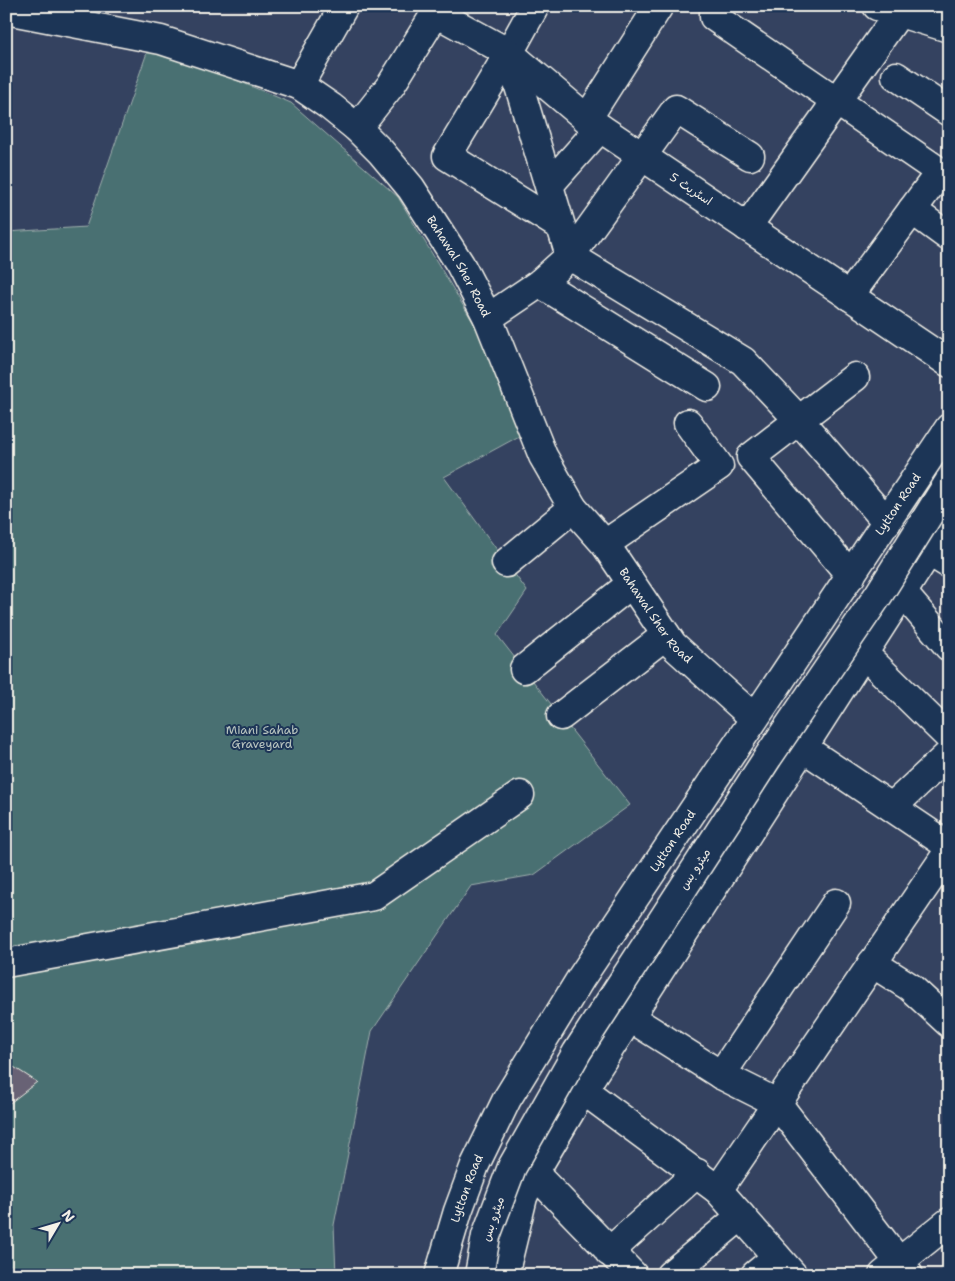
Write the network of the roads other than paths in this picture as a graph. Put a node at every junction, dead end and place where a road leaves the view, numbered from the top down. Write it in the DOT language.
graph roads {
  1 [pos="344,6"];
  2 [pos="535,6"];
  3 [pos="659,6"];
  4 [pos="714,6"];
  5 [pos="888,9"];
  6 [pos="6,10"];
  7 [pos="438,10"];
  8 [pos="949,28"];
  9 [pos="509,53"];
  10 [pos="896,76"];
  11 [pos="299,86"];
  12 [pos="836,101"];
  13 [pos="949,112"];
  14 [pos="593,124"];
  15 [pos="357,128"];
  16 [pos="642,156"];
  17 [pos="750,156"];
  18 [pos="550,184"];
  19 [pos="912,210"];
  20 [pos="560,226"];
  21 [pos="746,227"];
  22 [pos="949,237"];
  23 [pos="570,256"];
  24 [pos="540,283"];
  25 [pos="849,296"];
  26 [pos="488,318"];
  27 [pos="949,363"];
  28 [pos="855,377"];
  29 [pos="707,387"];
  30 [pos="798,419"];
  31 [pos="688,423"];
  32 [pos="949,428"];
  33 [pos="949,482"];
  34 [pos="573,508"];
  35 [pos="949,520"];
  36 [pos="887,522"];
  37 [pos="606,544"];
  38 [pos="938,557"];
  39 [pos="506,563"];
  40 [pos="851,576"];
  41 [pos="631,584"];
  42 [pos="902,592"];
  43 [pos="666,635"];
  44 [pos="949,647"];
  45 [pos="863,653"];
  46 [pos="524,669"];
  47 [pos="560,716"];
  48 [pos="754,718"];
  49 [pos="949,737"];
  50 [pos="802,747"];
  51 [pos="949,754"];
  52 [pos="520,795"];
  53 [pos="892,808"];
  54 [pos="949,846"];
  55 [pos="949,851"];
  56 [pos="836,904"];
  57 [pos="6,963"];
  58 [pos="872,963"];
  59 [pos="630,1018"];
  60 [pos="949,1023"];
  61 [pos="722,1075"];
  62 [pos="583,1090"];
  63 [pos="507,1099"];
  64 [pos="777,1103"];
  65 [pos="557,1133"];
  66 [pos="534,1173"];
  67 [pos="697,1173"];
  68 [pos="718,1190"];
  69 [pos="742,1216"];
  70 [pos="947,1226"];
  71 [pos="609,1252"];
  72 [pos="785,1266"];
  73 [pos="897,1270"];
  74 [pos="439,1275"];
  75 [pos="479,1275"];
  76 [pos="504,1275"];
  77 [pos="632,1275"];
  78 [pos="670,1275"];
  79 [pos="755,1275"];
  1 -- 11 [label="street"];
  2 -- 9 [label="street"];
  3 -- 14 [label="street"];
  4 -- 12 [label="street"];
  5 -- 8 [label="street"];
  5 -- 12 [label="street"];
  6 -- 11 [label="street, Bahawal Sher Road"];
  7 -- 9 [label="street, اسٹریٹ 5"];
  7 -- 15 [label="street"];
  9 -- 14 [label="street, اسٹریٹ 5"];
  9 -- 18 [label="street"];
  9 -- 20 [label="street"];
  10 -- 13 [label="street"];
  11 -- 15 [label="street, Bahawal Sher Road"];
  12 -- 19 [label="street"];
  12 -- 21 [label="street"];
  14 -- 16 [label="street, اسٹریٹ 5"];
  14 -- 18 [label="street"];
  15 -- 26 [label="street, Bahawal Sher Road"];
  16 -- 17 [label="street"];
  16 -- 21 [label="street, اسٹریٹ 5"];
  16 -- 23 [label="street"];
  18 -- 20 [label="street"];
  19 -- 22 [label="street"];
  19 -- 25 [label="street"];
  20 -- 23 [label="street"];
  21 -- 25 [label="street, اسٹریٹ 5"];
  23 -- 24 [label="street"];
  23 -- 30 [label="street"];
  24 -- 26 [label="street"];
  24 -- 29 [label="street"];
  25 -- 27 [label="street, اسٹریٹ 5"];
  26 -- 34 [label="street, Bahawal Sher Road"];
  28 -- 30 [label="street"];
  30 -- 36 [label="street"];
  30 -- 40 [label="street"];
  31 -- 37 [label="street"];
  32 -- 36 [label="street, Lytton Road"];
  33 -- 75 [label="street, میٹرو بس, bridge"];
  34 -- 37 [label="street, Bahawal Sher Road"];
  34 -- 39 [label="street"];
  35 -- 38 [label="street"];
  36 -- 40 [label="street, Lytton Road"];
  37 -- 41 [label="street, Bahawal Sher Road"];
  38 -- 42 [label="street"];
  40 -- 48 [label="street, Lytton Road"];
  41 -- 43 [label="street, Bahawal Sher Road"];
  41 -- 46 [label="street"];
  42 -- 44 [label="street"];
  42 -- 45 [label="street"];
  43 -- 47 [label="street"];
  43 -- 48 [label="street, Bahawal Sher Road"];
  45 -- 49 [label="street"];
  45 -- 50 [label="street"];
  48 -- 63 [label="street, Lytton Road"];
  50 -- 53 [label="street"];
  50 -- 59 [label="street"];
  51 -- 53 [label="street"];
  52 -- 57 [label="street"];
  53 -- 54 [label="street"];
  55 -- 58 [label="street"];
  56 -- 61 [label="street"];
  58 -- 60 [label="street"];
  58 -- 64 [label="street"];
  59 -- 61 [label="street"];
  59 -- 62 [label="street"];
  61 -- 64 [label="street"];
  62 -- 65 [label="street"];
  62 -- 67 [label="street"];
  63 -- 65 [label="street"];
  63 -- 74 [label="street, Lytton Road"];
  64 -- 68 [label="street"];
  64 -- 73 [label="street"];
  65 -- 66 [label="street"];
  66 -- 71 [label="street"];
  66 -- 76 [label="street"];
  67 -- 68 [label="street"];
  67 -- 71 [label="street"];
  68 -- 69 [label="street"];
  69 -- 72 [label="street"];
  69 -- 78 [label="street"];
  70 -- 73 [label="street"];
  71 -- 77 [label="street"];
  72 -- 79 [label="street"];
}
